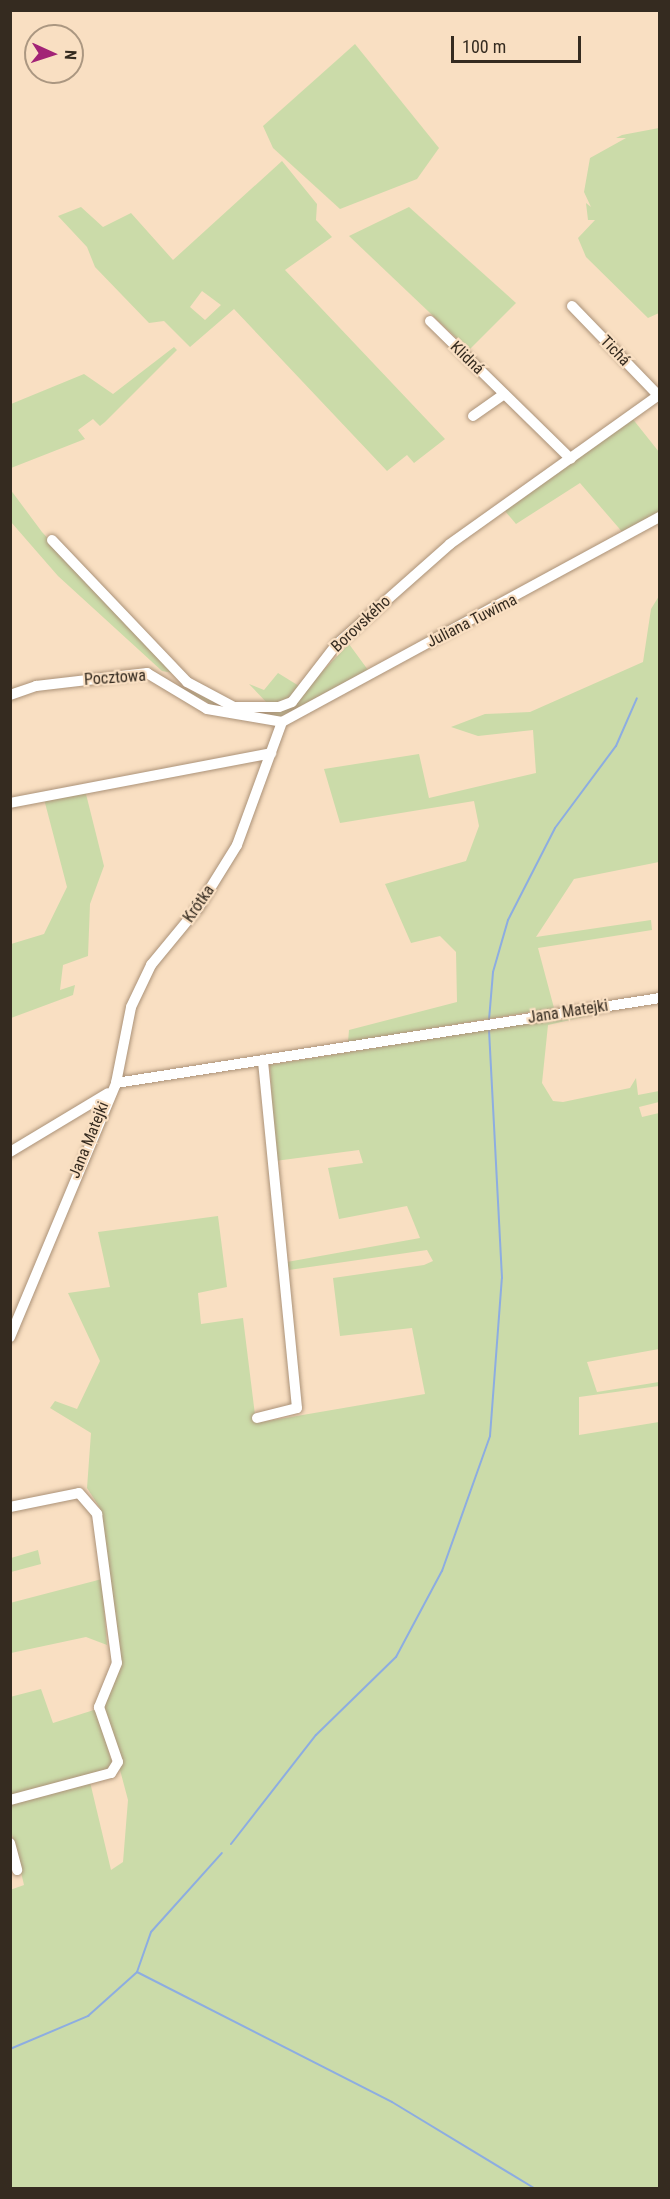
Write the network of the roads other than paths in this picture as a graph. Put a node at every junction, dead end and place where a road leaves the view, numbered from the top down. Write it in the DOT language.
graph roads {
  1 [pos="572,306"];
  2 [pos="430,321"];
  3 [pos="504,394"];
  4 [pos="659,394"];
  5 [pos="473,416"];
  6 [pos="571,459"];
  7 [pos="660,518"];
  8 [pos="52,540"];
  9 [pos="10,695"];
  10 [pos="282,722"];
  11 [pos="271,753"];
  12 [pos="10,802"];
  13 [pos="660,998"];
  14 [pos="263,1060"];
  15 [pos="116,1083"];
  16 [pos="108,1093"];
  17 [pos="10,1152"];
  18 [pos="10,1337"];
  19 [pos="257,1418"];
  20 [pos="10,1507"];
  21 [pos="10,1800"];
  22 [pos="10,1843"];
  23 [pos="17,1870"];
  1 -- 4 [label="street, Tichá"];
  2 -- 3 [label="street, Klidná"];
  3 -- 5 [label="street"];
  3 -- 6 [label="street, Klidná"];
  4 -- 6 [label="street, Borovského"];
  6 -- 8 [label="street, Borovského"];
  7 -- 10 [label="street, Juliana Tuwima"];
  9 -- 10 [label="street, Pocztowa"];
  10 -- 11 [label="street, Krótka"];
  11 -- 12 [label="street"];
  11 -- 15 [label="street, Krótka"];
  13 -- 14 [label="street, Jana Matejki"];
  14 -- 15 [label="street, Jana Matejki"];
  14 -- 19 [label="street"];
  15 -- 16 [label="street, Jana Matejki"];
  16 -- 17 [label="street"];
  16 -- 18 [label="street, Jana Matejki"];
  20 -- 21 [label="street"];
  22 -- 23 [label="street"];
}
